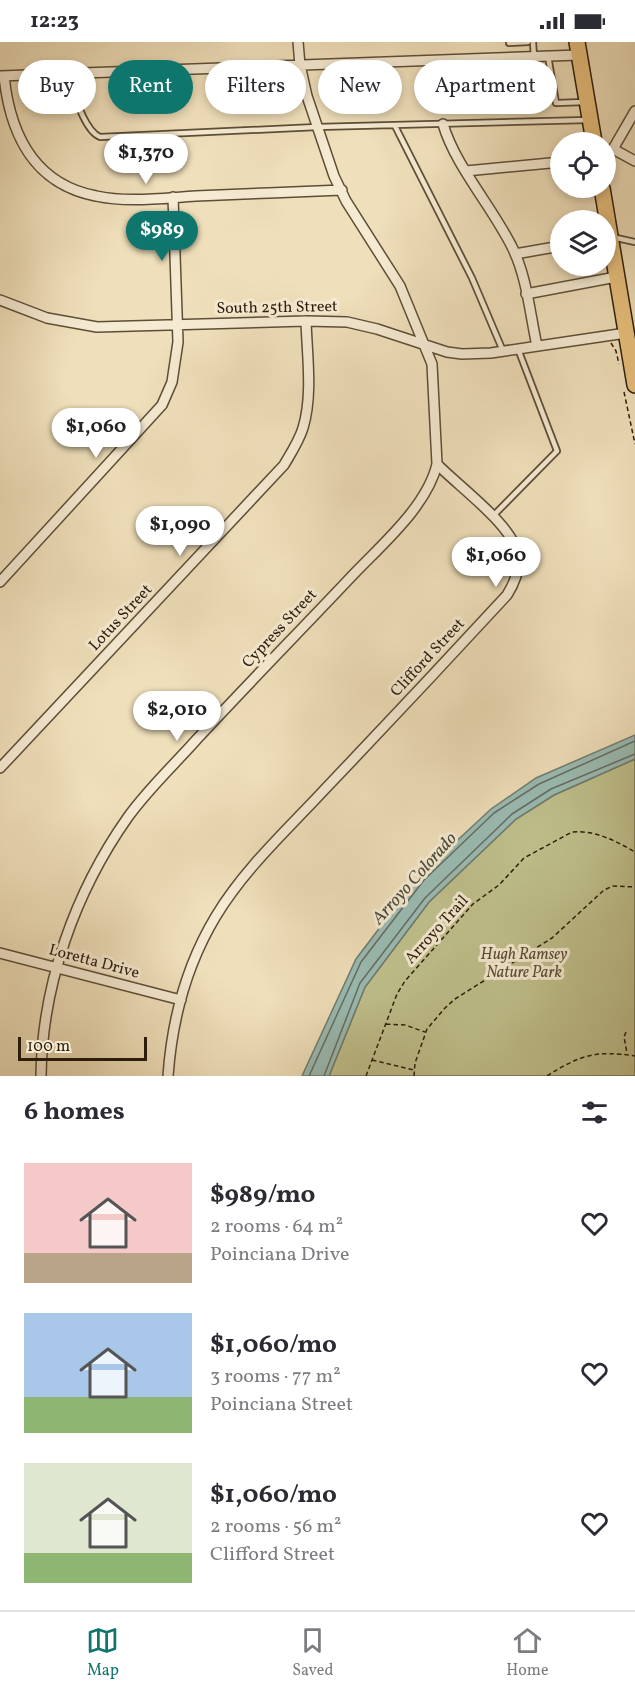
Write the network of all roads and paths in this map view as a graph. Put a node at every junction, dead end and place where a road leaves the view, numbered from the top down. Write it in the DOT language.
graph roads {
  1 [pos="298,42"];
  2 [pos="528,42"];
  3 [pos="533,42"];
  4 [pos="509,43"];
  5 [pos="578,49"];
  6 [pos="548,56"];
  7 [pos="534,57"];
  8 [pos="300,60"];
  9 [pos="306,65"];
  10 [pos="205,69"];
  11 [pos="96,73"];
  12 [pos="2,76"];
  13 [pos="18,76"];
  14 [pos="306,87"];
  15 [pos="587,102"];
  16 [pos="635,111"];
  17 [pos="82,114"];
  18 [pos="590,120"];
  19 [pos="443,124"];
  20 [pos="395,126"];
  21 [pos="317,128"];
  22 [pos="592,132"];
  23 [pos="616,141"];
  24 [pos="616,153"];
  25 [pos="635,161"];
  26 [pos="550,163"];
  27 [pos="466,171"];
  28 [pos="342,190"];
  29 [pos="173,197"];
  30 [pos="616,238"];
  31 [pos="635,242"];
  32 [pos="550,248"];
  33 [pos="515,254"];
  34 [pos="616,277"];
  35 [pos="526,294"];
  36 [pos="0,300"];
  37 [pos="306,321"];
  38 [pos="178,325"];
  39 [pos="626,333"];
  40 [pos="425,346"];
  41 [pos="537,346"];
  42 [pos="518,349"];
  43 [pos="503,351"];
  44 [pos="635,385"];
  45 [pos="437,464"];
  46 [pos="492,517"];
  47 [pos="0,582"];
  48 [pos="0,768"];
  49 [pos="635,852"];
  50 [pos="635,887"];
  51 [pos="0,952"];
  52 [pos="56,968"];
  53 [pos="181,1000"];
  54 [pos="386,1024"];
  55 [pos="426,1032"];
  56 [pos="626,1032"];
  57 [pos="626,1054"];
  58 [pos="635,1056"];
  59 [pos="371,1060"];
  60 [pos="415,1070"];
  61 [pos="42,1076"];
  62 [pos="168,1076"];
  63 [pos="366,1076"];
  64 [pos="414,1076"];
  65 [pos="547,1076"];
  1 -- 8 [label="street"];
  2 -- 4 [label="lane"];
  3 -- 7 [label="lane"];
  5 -- 6 [label="street"];
  5 -- 15 [label="main road"];
  6 -- 7 [label="street"];
  6 -- 15 [label="lane"];
  7 -- 9 [label="street"];
  10 -- 11 [label="street"];
  12 -- 13 [label="street"];
  12 -- 29 [label="street"];
  14 -- 21 [label="street"];
  15 -- 18 [label="main road"];
  16 -- 23 [label="street"];
  17 -- 21 [label="lane"];
  18 -- 19 [label="lane"];
  18 -- 22 [label="main road"];
  19 -- 20 [label="lane"];
  19 -- 27 [label="street"];
  20 -- 21 [label="lane"];
  20 -- 43 [label="lane"];
  21 -- 28 [label="street"];
  24 -- 25 [label="street"];
  26 -- 27 [label="street"];
  27 -- 33 [label="street"];
  28 -- 29 [label="street"];
  28 -- 40 [label="street"];
  29 -- 38 [label="street"];
  30 -- 31 [label="lane"];
  32 -- 33 [label="street"];
  33 -- 35 [label="street"];
  34 -- 35 [label="street"];
  34 -- 39 [label="main road"];
  35 -- 41 [label="street"];
  36 -- 38 [label="street, South 25th Street"];
  37 -- 38 [label="street, South 25th Street"];
  37 -- 40 [label="street, South 25th Street"];
  37 -- 48 [label="street, Lotus Street"];
  38 -- 47 [label="street"];
  39 -- 41 [label="street, South 25th Street"];
  39 -- 44 [label="main road"];
  40 -- 43 [label="street, South 25th Street"];
  40 -- 45 [label="street"];
  41 -- 42 [label="street, South 25th Street"];
  42 -- 43 [label="street, South 25th Street"];
  42 -- 46 [label="lane"];
  45 -- 46 [label="street, Clifford Street"];
  45 -- 52 [label="street, Cypress Street"];
  46 -- 53 [label="street, Clifford Street"];
  49 -- 54 [label="path, Arroyo Trail"];
  50 -- 55 [label="path"];
  51 -- 52 [label="street, Loretta Drive"];
  52 -- 53 [label="street, Loretta Drive"];
  52 -- 61 [label="street, Cypress Street"];
  53 -- 62 [label="street, Clifford Street"];
  54 -- 55 [label="path"];
  54 -- 59 [label="path, Arroyo Trail"];
  55 -- 60 [label="path"];
  56 -- 57 [label="path"];
  57 -- 58 [label="path"];
  57 -- 65 [label="path"];
  59 -- 60 [label="path"];
  59 -- 63 [label="path, Arroyo Trail"];
  60 -- 64 [label="path"];
}
